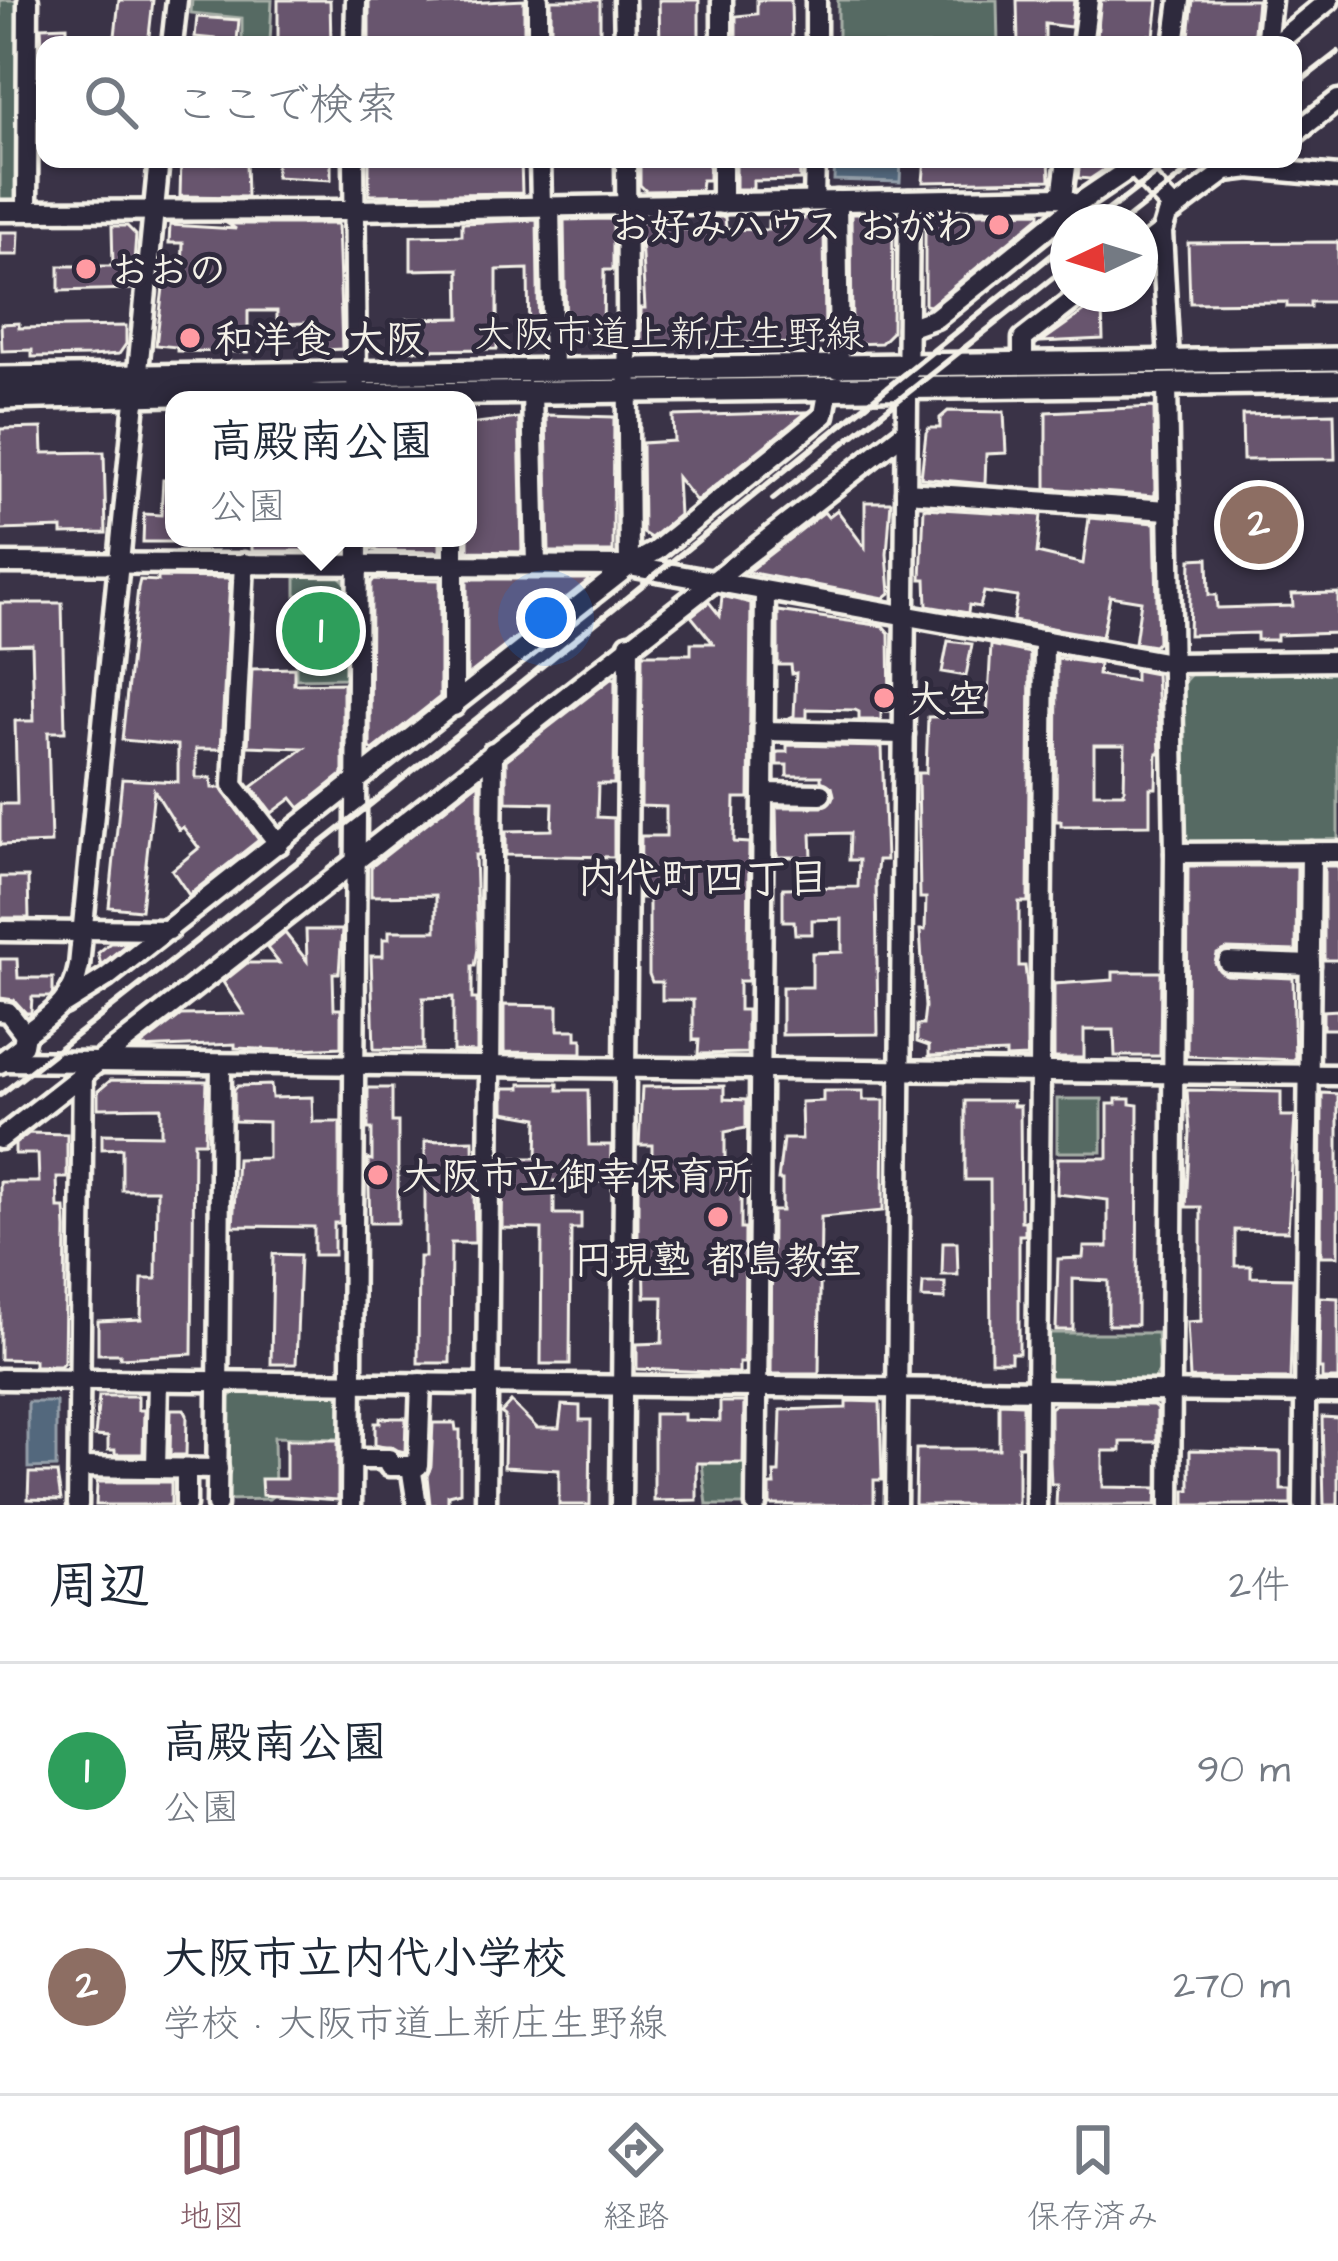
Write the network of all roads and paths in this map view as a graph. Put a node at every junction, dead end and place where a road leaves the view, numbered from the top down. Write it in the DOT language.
graph roads {
  1 [pos="28,0"];
  2 [pos="177,0"];
  3 [pos="356,0"];
  4 [pos="538,0"];
  5 [pos="624,0"];
  6 [pos="722,0"];
  7 [pos="816,0"];
  8 [pos="1088,0"];
  9 [pos="1180,0"];
  10 [pos="1271,0"];
  11 [pos="1329,0"];
  12 [pos="173,36"];
  13 [pos="355,36"];
  14 [pos="538,36"];
  15 [pos="625,36"];
  16 [pos="722,36"];
  17 [pos="816,36"];
  18 [pos="1083,36"];
  19 [pos="1175,36"];
  20 [pos="1270,36"];
  21 [pos="1282,36"];
  22 [pos="1338,100"];
  23 [pos="1302,128"];
  24 [pos="158,168"];
  25 [pos="354,168"];
  26 [pos="541,168"];
  27 [pos="626,168"];
  28 [pos="722,168"];
  29 [pos="814,168"];
  30 [pos="1067,168"];
  31 [pos="1129,168"];
  32 [pos="1142,168"];
  33 [pos="1240,168"];
  34 [pos="1283,168"];
  35 [pos="1338,176"];
  36 [pos="909,200"];
  37 [pos="814,201"];
  38 [pos="837,201"];
  39 [pos="1069,201"];
  40 [pos="627,204"];
  41 [pos="722,204"];
  42 [pos="546,206"];
  43 [pos="1174,209"];
  44 [pos="27,210"];
  45 [pos="354,210"];
  46 [pos="0,211"];
  47 [pos="153,212"];
  48 [pos="1162,232"];
  49 [pos="1158,235"];
  50 [pos="1058,312"];
  51 [pos="908,328"];
  52 [pos="1338,358"];
  53 [pos="1023,363"];
  54 [pos="553,369"];
  55 [pos="1168,372"];
  56 [pos="907,376"];
  57 [pos="834,378"];
  58 [pos="0,379"];
  59 [pos="627,379"];
  60 [pos="1338,382"];
  61 [pos="138,385"];
  62 [pos="356,388"];
  63 [pos="392,391"];
  64 [pos="532,392"];
  65 [pos="477,395"];
  66 [pos="0,398"];
  67 [pos="907,430"];
  68 [pos="906,492"];
  69 [pos="1168,510"];
  70 [pos="358,547"];
  71 [pos="454,547"];
  72 [pos="119,562"];
  73 [pos="0,563"];
  74 [pos="244,563"];
  75 [pos="358,564"];
  76 [pos="454,564"];
  77 [pos="536,565"];
  78 [pos="629,566"];
  79 [pos="709,581"];
  80 [pos="765,591"];
  81 [pos="905,616"];
  82 [pos="1043,640"];
  83 [pos="629,644"];
  84 [pos="1338,661"];
  85 [pos="1170,663"];
  86 [pos="454,706"];
  87 [pos="764,731"];
  88 [pos="904,734"];
  89 [pos="493,752"];
  90 [pos="358,782"];
  91 [pos="763,794"];
  92 [pos="821,794"];
  93 [pos="279,844"];
  94 [pos="1311,852"];
  95 [pos="1338,852"];
  96 [pos="1175,853"];
  97 [pos="358,859"];
  98 [pos="169,930"];
  99 [pos="0,931"];
  100 [pos="82,931"];
  101 [pos="1228,962"];
  102 [pos="1310,965"];
  103 [pos="64,1004"];
  104 [pos="0,1011"];
  105 [pos="25,1034"];
  106 [pos="0,1062"];
  107 [pos="221,1064"];
  108 [pos="356,1065"];
  109 [pos="87,1066"];
  110 [pos="490,1066"];
  111 [pos="625,1068"];
  112 [pos="760,1069"];
  113 [pos="901,1070"];
  114 [pos="1040,1072"];
  115 [pos="1176,1073"];
  116 [pos="1309,1074"];
  117 [pos="1338,1075"];
  118 [pos="0,1138"];
  119 [pos="0,1379"];
  120 [pos="80,1380"];
  121 [pos="158,1381"];
  122 [pos="218,1382"];
  123 [pos="353,1383"];
  124 [pos="421,1383"];
  125 [pos="488,1384"];
  126 [pos="622,1385"];
  127 [pos="758,1387"];
  128 [pos="898,1388"];
  129 [pos="1036,1390"];
  130 [pos="1171,1391"];
  131 [pos="1306,1392"];
  132 [pos="1338,1393"];
  133 [pos="352,1459"];
  134 [pos="411,1466"];
  135 [pos="79,1467"];
  136 [pos="156,1468"];
  137 [pos="186,1468"];
  138 [pos="218,1469"];
  139 [pos="78,1505"];
  140 [pos="186,1505"];
  141 [pos="217,1505"];
  142 [pos="351,1505"];
  143 [pos="417,1505"];
  144 [pos="487,1505"];
  145 [pos="621,1505"];
  146 [pos="756,1505"];
  147 [pos="896,1505"];
  148 [pos="1036,1505"];
  149 [pos="1170,1505"];
  150 [pos="1304,1505"];
  1 -- 44 [label="street"];
  2 -- 12 [label="street"];
  3 -- 13 [label="street"];
  4 -- 14 [label="street"];
  5 -- 15 [label="street"];
  6 -- 16 [label="street"];
  7 -- 17 [label="street"];
  8 -- 18 [label="street"];
  9 -- 19 [label="street"];
  10 -- 20 [label="street"];
  11 -- 21 [label="street"];
  22 -- 23 [label="street"];
  24 -- 47 [label="street"];
  25 -- 45 [label="street"];
  26 -- 42 [label="street"];
  27 -- 40 [label="street"];
  28 -- 41 [label="street"];
  29 -- 37 [label="street"];
  30 -- 39 [label="street"];
  31 -- 39 [label="street"];
  32 -- 43 [label="street"];
  33 -- 43 [label="street"];
  34 -- 35 [label="street"];
  36 -- 38 [label="street"];
  36 -- 39 [label="street"];
  36 -- 51 [label="street"];
  37 -- 38 [label="street"];
  37 -- 41 [label="street"];
  38 -- 57 [label="street"];
  39 -- 51 [label="street"];
  40 -- 41 [label="street"];
  40 -- 42 [label="street"];
  40 -- 59 [label="street"];
  42 -- 45 [label="street"];
  42 -- 54 [label="street"];
  43 -- 48 [label="street"];
  44 -- 46 [label="street"];
  44 -- 47 [label="street"];
  45 -- 47 [label="street"];
  45 -- 62 [label="street"];
  47 -- 61 [label="street"];
  48 -- 49 [label="street"];
  48 -- 55 [label="street"];
  50 -- 53 [label="street"];
  51 -- 56 [label="street"];
  52 -- 55 [label="main road, 大阪市道上新庄生野線"];
  53 -- 55 [label="main road, 大阪市道上新庄生野線"];
  53 -- 56 [label="main road, 大阪市道上新庄生野線"];
  54 -- 59 [label="main road, 大阪市道上新庄生野線"];
  54 -- 62 [label="main road, 大阪市道上新庄生野線"];
  55 -- 56 [label="main road, 大阪市道上新庄生野線"];
  55 -- 60 [label="main road, 大阪市道上新庄生野線"];
  55 -- 69 [label="street"];
  56 -- 57 [label="main road, 大阪市道上新庄生野線"];
  56 -- 67 [label="street"];
  57 -- 59 [label="main road, 大阪市道上新庄生野線"];
  57 -- 78 [label="street"];
  58 -- 61 [label="main road, 大阪市道上新庄生野線"];
  59 -- 64 [label="main road, 大阪市道上新庄生野線"];
  59 -- 78 [label="street"];
  61 -- 62 [label="main road, 大阪市道上新庄生野線"];
  61 -- 66 [label="main road, 大阪市道上新庄生野線"];
  61 -- 72 [label="street"];
  62 -- 63 [label="main road, 大阪市道上新庄生野線"];
  64 -- 65 [label="main road, 大阪市道上新庄生野線"];
  64 -- 77 [label="street"];
  67 -- 68 [label="street"];
  67 -- 79 [label="street"];
  68 -- 69 [label="street"];
  68 -- 81 [label="street"];
  69 -- 85 [label="street"];
  70 -- 75 [label="street"];
  71 -- 76 [label="street"];
  72 -- 73 [label="street"];
  72 -- 74 [label="street"];
  72 -- 100 [label="street"];
  74 -- 75 [label="street"];
  74 -- 93 [label="street"];
  75 -- 76 [label="street"];
  75 -- 90 [label="street"];
  76 -- 77 [label="street"];
  76 -- 86 [label="street"];
  77 -- 78 [label="street"];
  78 -- 79 [label="street"];
  78 -- 86 [label="street"];
  79 -- 80 [label="street"];
  79 -- 83 [label="street"];
  80 -- 81 [label="street"];
  80 -- 87 [label="street"];
  81 -- 82 [label="street"];
  81 -- 88 [label="street"];
  82 -- 85 [label="street"];
  82 -- 114 [label="street"];
  83 -- 89 [label="street"];
  83 -- 111 [label="street"];
  84 -- 85 [label="street"];
  85 -- 96 [label="street"];
  86 -- 90 [label="street"];
  87 -- 88 [label="street"];
  87 -- 91 [label="street"];
  88 -- 113 [label="street"];
  89 -- 97 [label="street"];
  89 -- 110 [label="street"];
  90 -- 93 [label="street"];
  90 -- 97 [label="street"];
  91 -- 92 [label="street"];
  91 -- 112 [label="street"];
  93 -- 98 [label="street"];
  94 -- 95 [label="street"];
  94 -- 96 [label="street"];
  94 -- 102 [label="street"];
  96 -- 115 [label="street"];
  97 -- 108 [label="street"];
  97 -- 109 [label="street"];
  98 -- 100 [label="street"];
  98 -- 103 [label="street"];
  99 -- 100 [label="street"];
  100 -- 103 [label="street"];
  101 -- 102 [label="street"];
  102 -- 116 [label="street"];
  103 -- 105 [label="street"];
  104 -- 105 [label="street"];
  105 -- 106 [label="street"];
  106 -- 109 [label="street"];
  107 -- 108 [label="street"];
  107 -- 109 [label="street"];
  107 -- 122 [label="street"];
  108 -- 110 [label="street"];
  108 -- 123 [label="street"];
  109 -- 118 [label="street"];
  109 -- 120 [label="street"];
  110 -- 111 [label="street"];
  110 -- 125 [label="street"];
  111 -- 112 [label="street"];
  111 -- 126 [label="street"];
  112 -- 113 [label="street"];
  112 -- 127 [label="street"];
  113 -- 114 [label="street"];
  113 -- 128 [label="street"];
  114 -- 115 [label="street"];
  114 -- 129 [label="street"];
  115 -- 116 [label="street"];
  115 -- 130 [label="street"];
  116 -- 117 [label="street"];
  116 -- 131 [label="street"];
  119 -- 120 [label="street"];
  120 -- 121 [label="street"];
  120 -- 135 [label="street"];
  121 -- 122 [label="street"];
  121 -- 136 [label="street"];
  122 -- 123 [label="street"];
  122 -- 138 [label="street"];
  123 -- 124 [label="street"];
  123 -- 133 [label="street"];
  124 -- 125 [label="street"];
  124 -- 134 [label="street"];
  125 -- 126 [label="street"];
  125 -- 144 [label="street"];
  126 -- 127 [label="street"];
  126 -- 145 [label="street"];
  127 -- 128 [label="street"];
  127 -- 146 [label="street"];
  128 -- 129 [label="street"];
  128 -- 147 [label="street"];
  129 -- 130 [label="street"];
  129 -- 148 [label="street"];
  130 -- 131 [label="street"];
  130 -- 149 [label="street"];
  131 -- 132 [label="street"];
  131 -- 150 [label="street"];
  133 -- 134 [label="street"];
  133 -- 142 [label="street"];
  134 -- 143 [label="street"];
  135 -- 136 [label="street"];
  135 -- 139 [label="street"];
  136 -- 137 [label="street"];
  137 -- 138 [label="street"];
  137 -- 140 [label="street"];
  138 -- 141 [label="street"];
}
